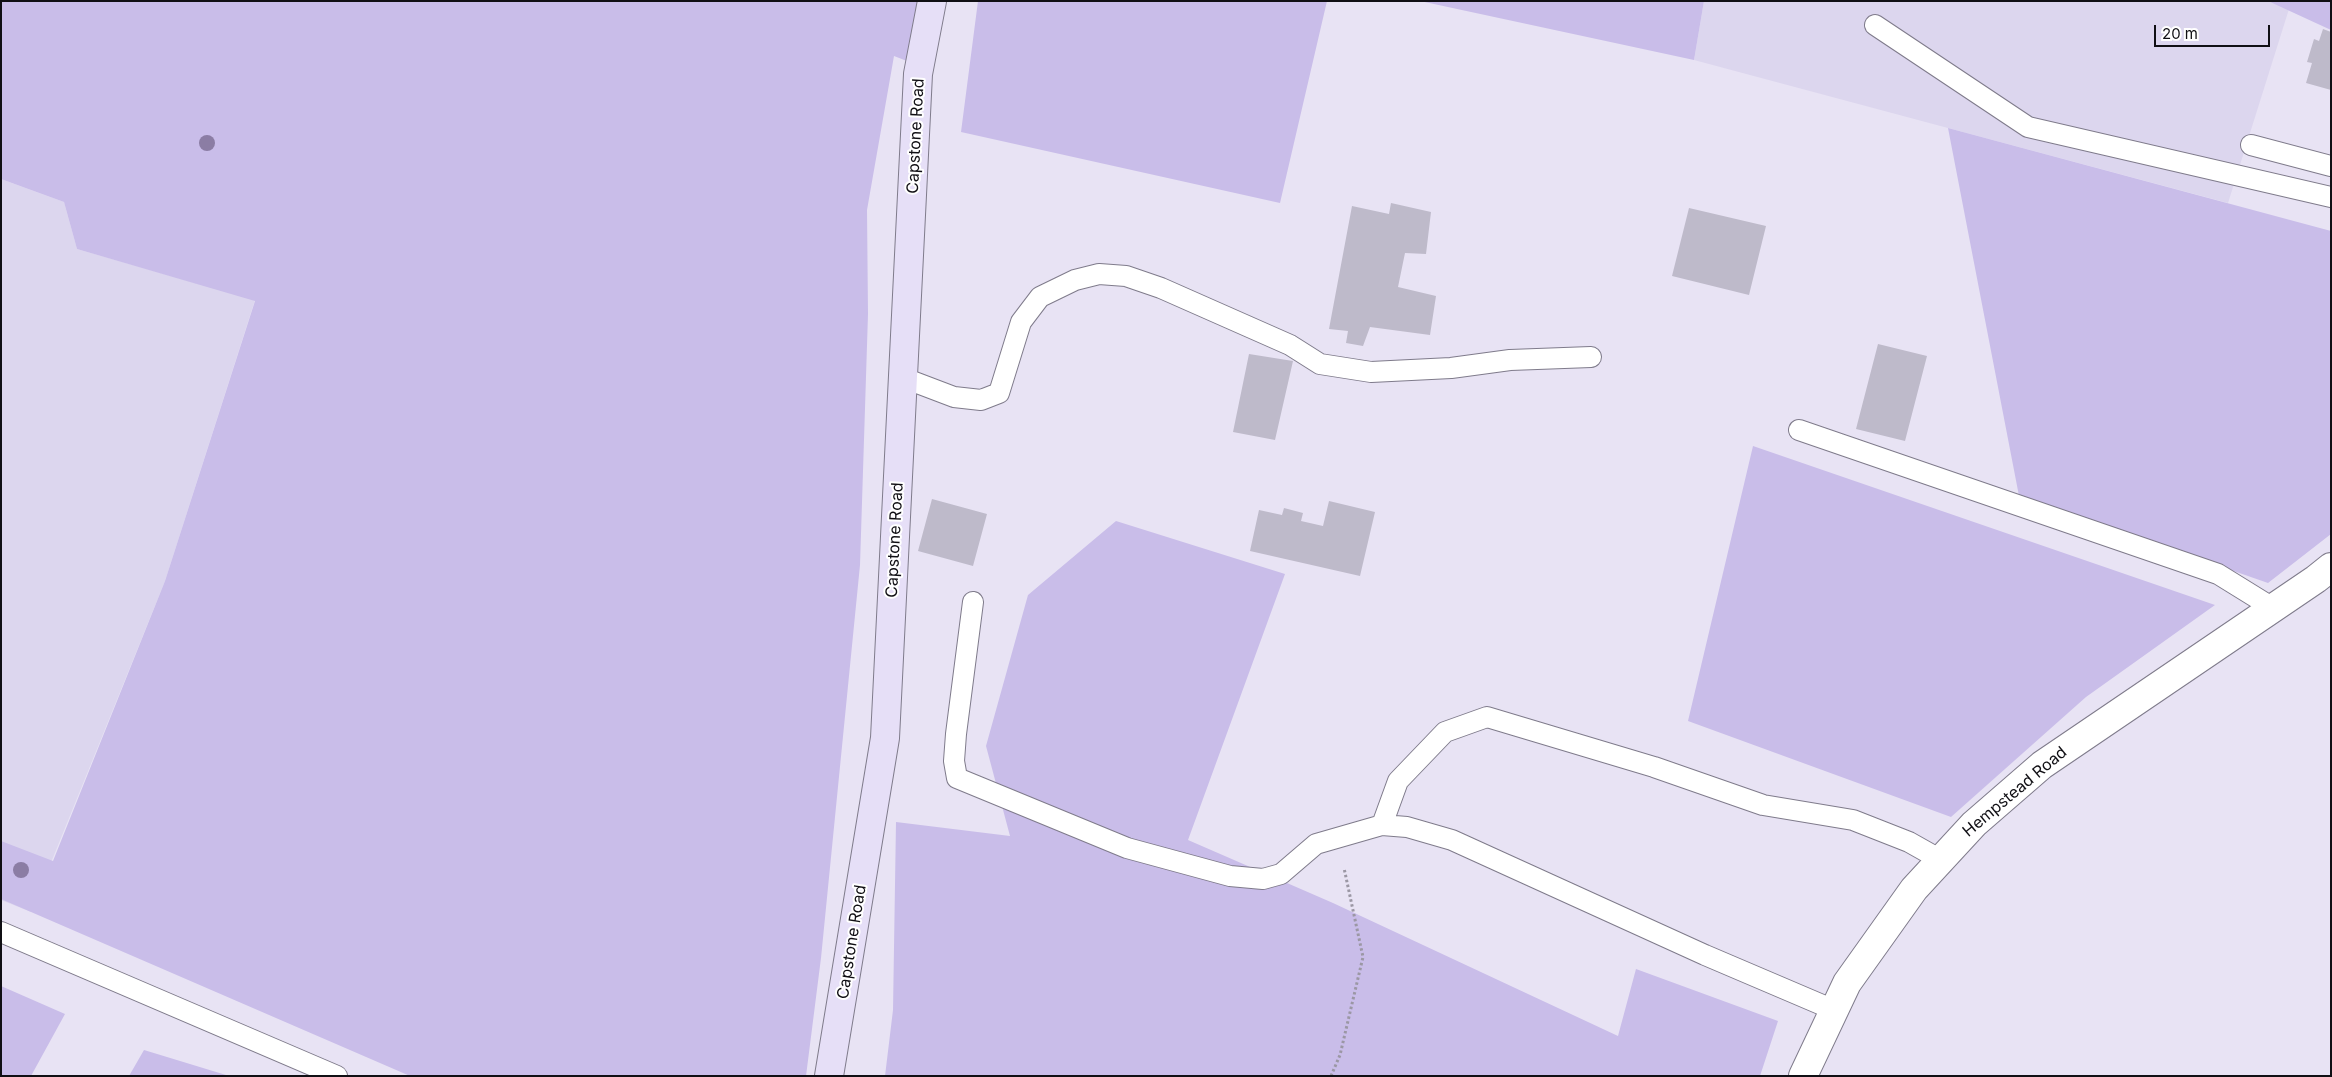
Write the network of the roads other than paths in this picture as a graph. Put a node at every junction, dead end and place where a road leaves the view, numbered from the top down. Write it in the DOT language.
graph roads {
  1 [pos="932,1"];
  2 [pos="1875,25"];
  3 [pos="2251,145"];
  4 [pos="2331,166"];
  5 [pos="2331,198"];
  6 [pos="1591,357"];
  7 [pos="904,378"];
  8 [pos="1798,430"];
  9 [pos="2326,576"];
  10 [pos="973,602"];
  11 [pos="2273,608"];
  12 [pos="1382,825"];
  13 [pos="1941,860"];
  14 [pos="1,932"];
  15 [pos="1834,1010"];
  16 [pos="337,1076"];
  17 [pos="829,1076"];
  18 [pos="1803,1076"];
  1 -- 7 [label="street, Capstone Road"];
  2 -- 5 [label="lane"];
  3 -- 4 [label="lane"];
  6 -- 7 [label="lane"];
  7 -- 17 [label="street, Capstone Road"];
  8 -- 11 [label="lane"];
  9 -- 11 [label="street, Hempstead Road"];
  10 -- 12 [label="lane"];
  11 -- 13 [label="street, Hempstead Road"];
  12 -- 13 [label="lane"];
  12 -- 15 [label="lane"];
  13 -- 15 [label="street, Hempstead Road"];
  14 -- 16 [label="lane"];
  15 -- 18 [label="street, Hempstead Road"];
}
